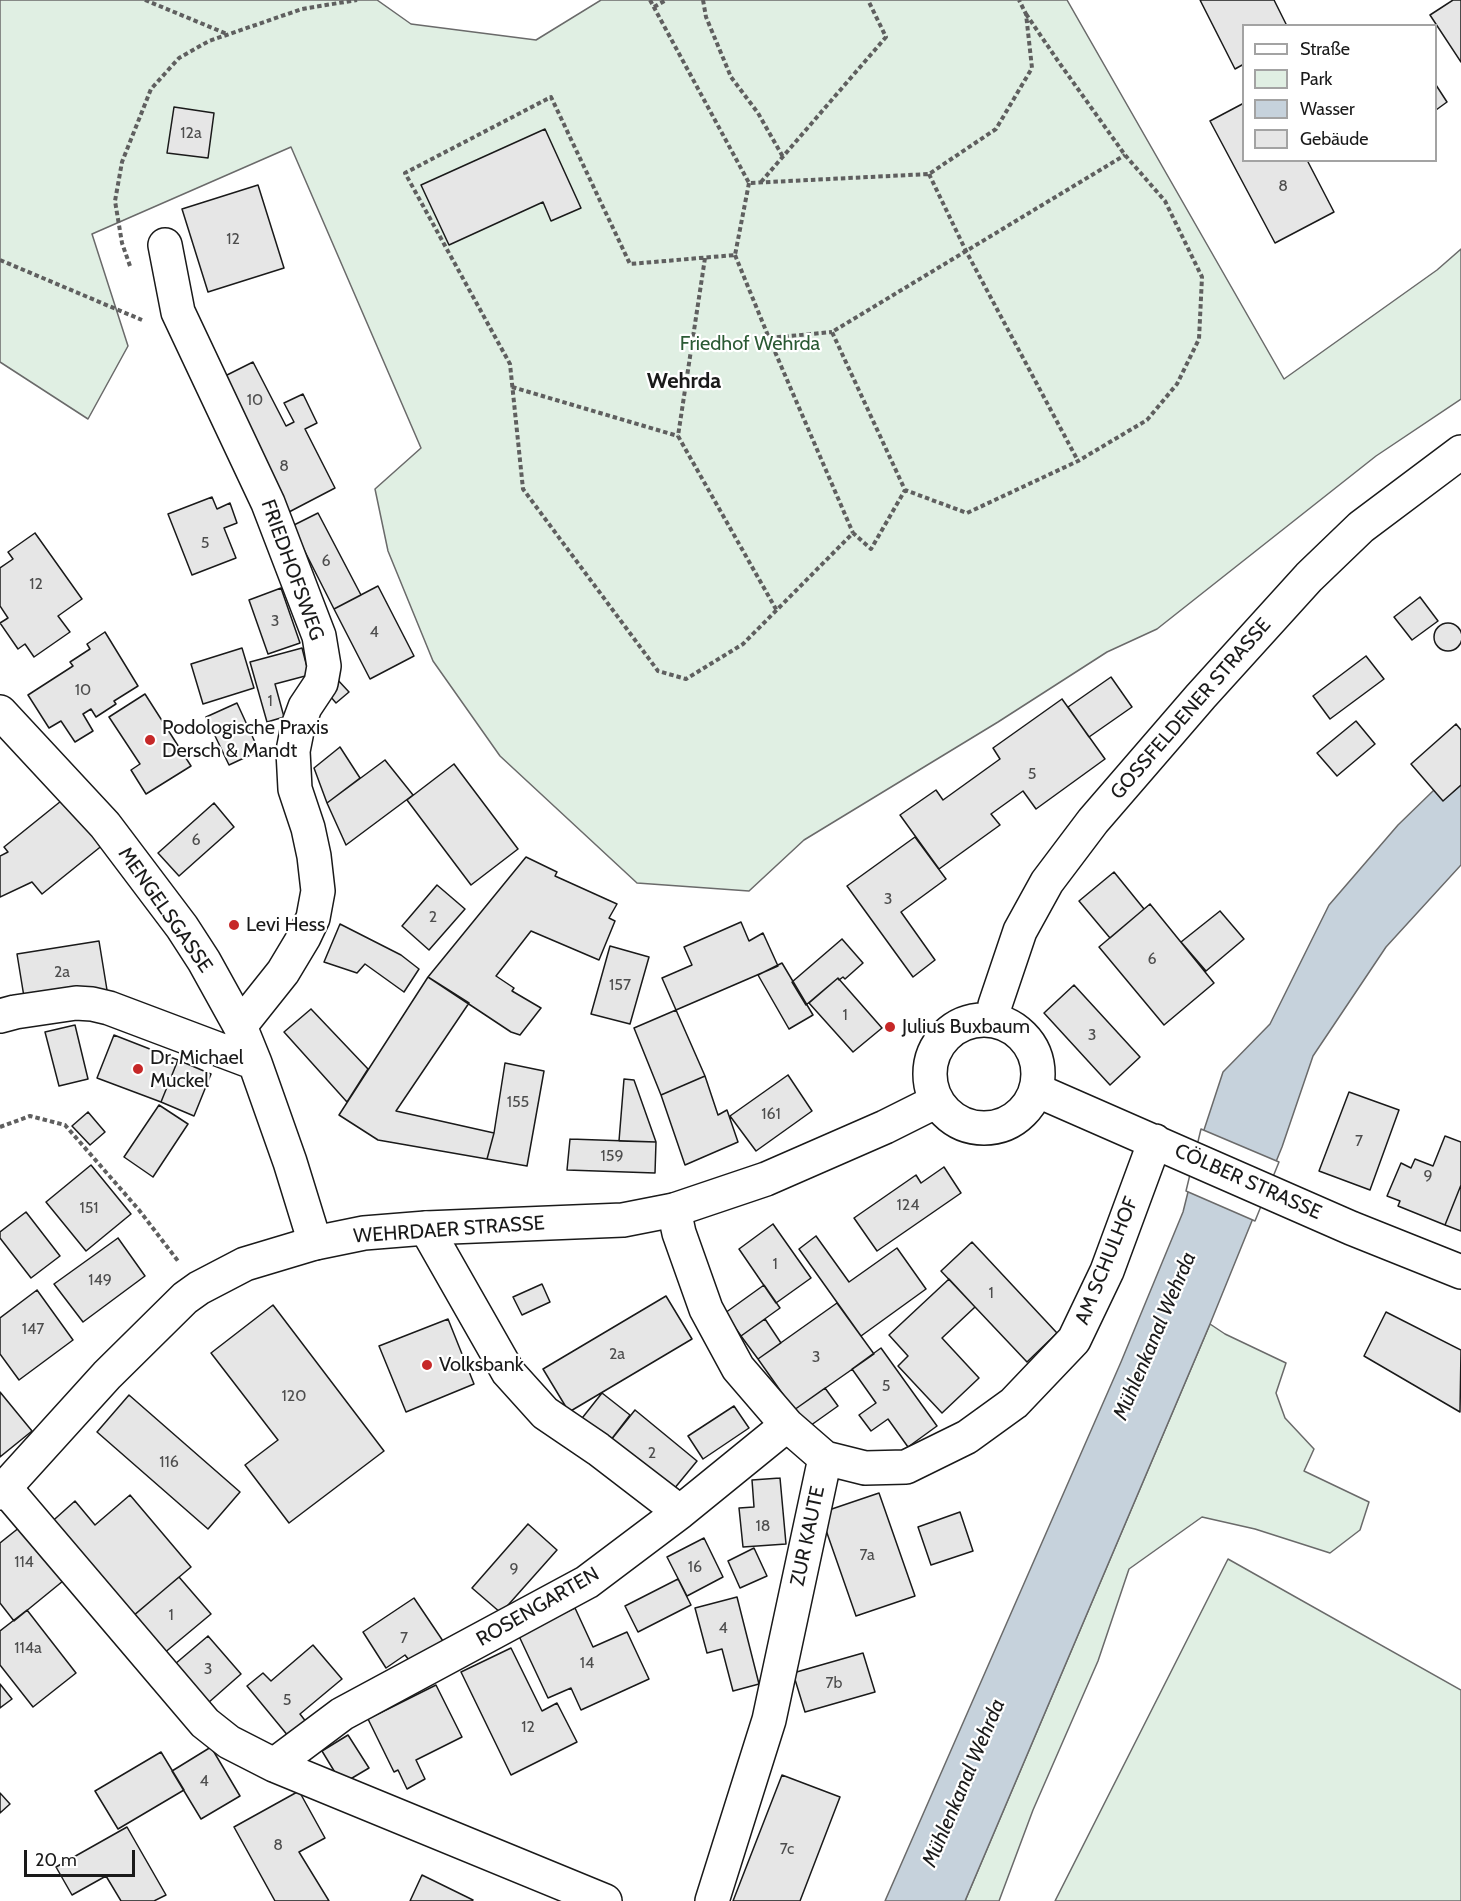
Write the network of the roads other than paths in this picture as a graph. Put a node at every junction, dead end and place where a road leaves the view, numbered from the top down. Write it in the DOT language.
graph roads {
  1 [pos="165,244"];
  2 [pos="1461,452"];
  3 [pos="0,712"];
  4 [pos="0,1016"];
  5 [pos="994,1020"];
  6 [pos="240,1026"];
  7 [pos="255,1063"];
  8 [pos="1036,1090"];
  9 [pos="937,1101"];
  10 [pos="1169,1147"];
  11 [pos="674,1209"];
  12 [pos="426,1228"];
  13 [pos="315,1243"];
  14 [pos="1461,1272"];
  15 [pos="787,1425"];
  16 [pos="825,1458"];
  17 [pos="3,1491"];
  18 [pos="680,1512"];
  19 [pos="274,1766"];
  20 [pos="605,1901"];
  21 [pos="712,1901"];
  1 -- 6 [label="street, FRIEDHOFSWEG"];
  2 -- 5 [label="street, GOSSFELDENER STRASSE"];
  3 -- 6 [label="street, MENGELSGASSE"];
  4 -- 7 [label="street"];
  5 -- 8 [label="street"];
  5 -- 9 [label="street"];
  6 -- 7 [label="street, MENGELSGASSE"];
  7 -- 13 [label="street, MENGELSGASSE"];
  8 -- 9 [label="street"];
  8 -- 10 [label="street, CÖLBER STRASSE"];
  9 -- 11 [label="street, WEHRDAER STRASSE"];
  10 -- 14 [label="street, CÖLBER STRASSE"];
  10 -- 16 [label="street, AM SCHULHOF"];
  11 -- 12 [label="street, WEHRDAER STRASSE"];
  11 -- 15 [label="street, ZUR KAUTE"];
  12 -- 13 [label="street, WEHRDAER STRASSE"];
  12 -- 18 [label="street"];
  13 -- 17 [label="street, WEHRDAER STRASSE"];
  15 -- 16 [label="street, ZUR KAUTE"];
  15 -- 18 [label="street, ROSENGARTEN"];
  16 -- 21 [label="street, ZUR KAUTE"];
  17 -- 19 [label="street"];
  18 -- 19 [label="street, ROSENGARTEN"];
  19 -- 20 [label="street"];
}
